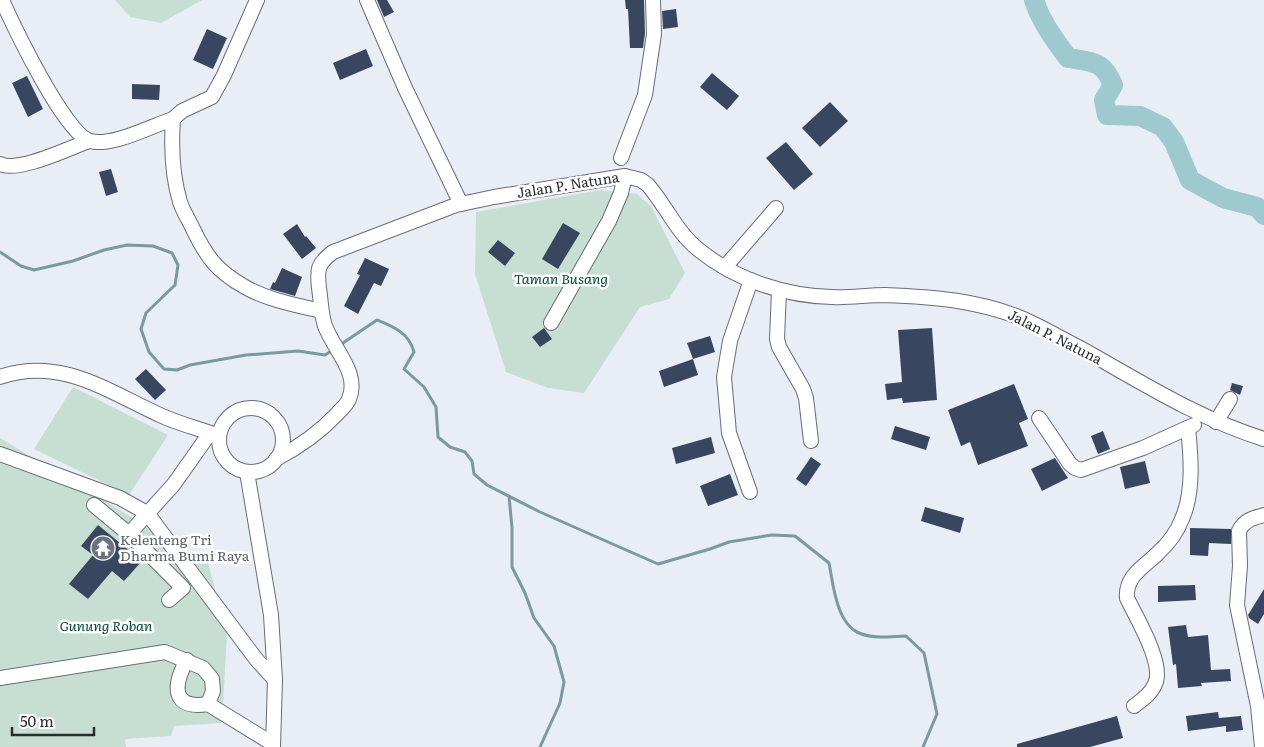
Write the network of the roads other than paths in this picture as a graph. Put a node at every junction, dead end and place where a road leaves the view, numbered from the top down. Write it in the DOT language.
graph roads {
  1 [pos="2,0"];
  2 [pos="257,0"];
  3 [pos="367,0"];
  4 [pos="654,0"];
  5 [pos="173,119"];
  6 [pos="89,141"];
  7 [pos="0,164"];
  8 [pos="620,169"];
  9 [pos="462,204"];
  10 [pos="776,208"];
  11 [pos="725,267"];
  12 [pos="751,280"];
  13 [pos="779,290"];
  14 [pos="321,310"];
  15 [pos="551,323"];
  16 [pos="0,377"];
  17 [pos="1230,399"];
  18 [pos="1039,418"];
  19 [pos="1211,420"];
  20 [pos="1188,428"];
  21 [pos="214,434"];
  22 [pos="1264,439"];
  23 [pos="811,441"];
  24 [pos="0,454"];
  25 [pos="276,460"];
  26 [pos="247,472"];
  27 [pos="750,492"];
  28 [pos="94,505"];
  29 [pos="147,513"];
  30 [pos="1264,515"];
  31 [pos="129,534"];
  32 [pos="169,600"];
  33 [pos="187,660"];
  34 [pos="1250,662"];
  35 [pos="1264,665"];
  36 [pos="0,678"];
  37 [pos="275,680"];
  38 [pos="208,704"];
  39 [pos="1134,706"];
  40 [pos="273,745"];
  41 [pos="1262,747"];
  1 -- 6 [label="street"];
  2 -- 5 [label="street"];
  3 -- 9 [label="street"];
  4 -- 8 [label="street"];
  5 -- 6 [label="street"];
  5 -- 14 [label="street"];
  6 -- 7 [label="street"];
  8 -- 9 [label="street, Jalan P. Natuna"];
  8 -- 11 [label="street, Jalan P. Natuna"];
  8 -- 15 [label="street"];
  9 -- 14 [label="street, Jalan P. Natuna"];
  10 -- 11 [label="street"];
  11 -- 12 [label="street, Jalan P. Natuna"];
  12 -- 13 [label="street, Jalan P. Natuna"];
  12 -- 27 [label="street"];
  13 -- 19 [label="street, Jalan P. Natuna"];
  13 -- 23 [label="street"];
  14 -- 25 [label="street, Jalan P. Natuna"];
  16 -- 21 [label="street"];
  17 -- 19 [label="street"];
  18 -- 20 [label="street"];
  19 -- 20 [label="street"];
  19 -- 22 [label="street, Jalan P. Natuna"];
  20 -- 39 [label="street"];
  21 -- 25 [label="street"];
  21 -- 26 [label="street"];
  21 -- 29 [label="street"];
  24 -- 29 [label="street"];
  25 -- 26 [label="street"];
  26 -- 37 [label="street"];
  28 -- 31 [label="street"];
  29 -- 31 [label="street"];
  29 -- 37 [label="street"];
  30 -- 34 [label="street"];
  31 -- 32 [label="street"];
  33 -- 36 [label="street"];
  33 -- 38 [label="street"];
  33 -- 38 [label="street"];
  34 -- 35 [label="street"];
  34 -- 41 [label="street"];
  37 -- 40 [label="street"];
  38 -- 40 [label="street"];
}
